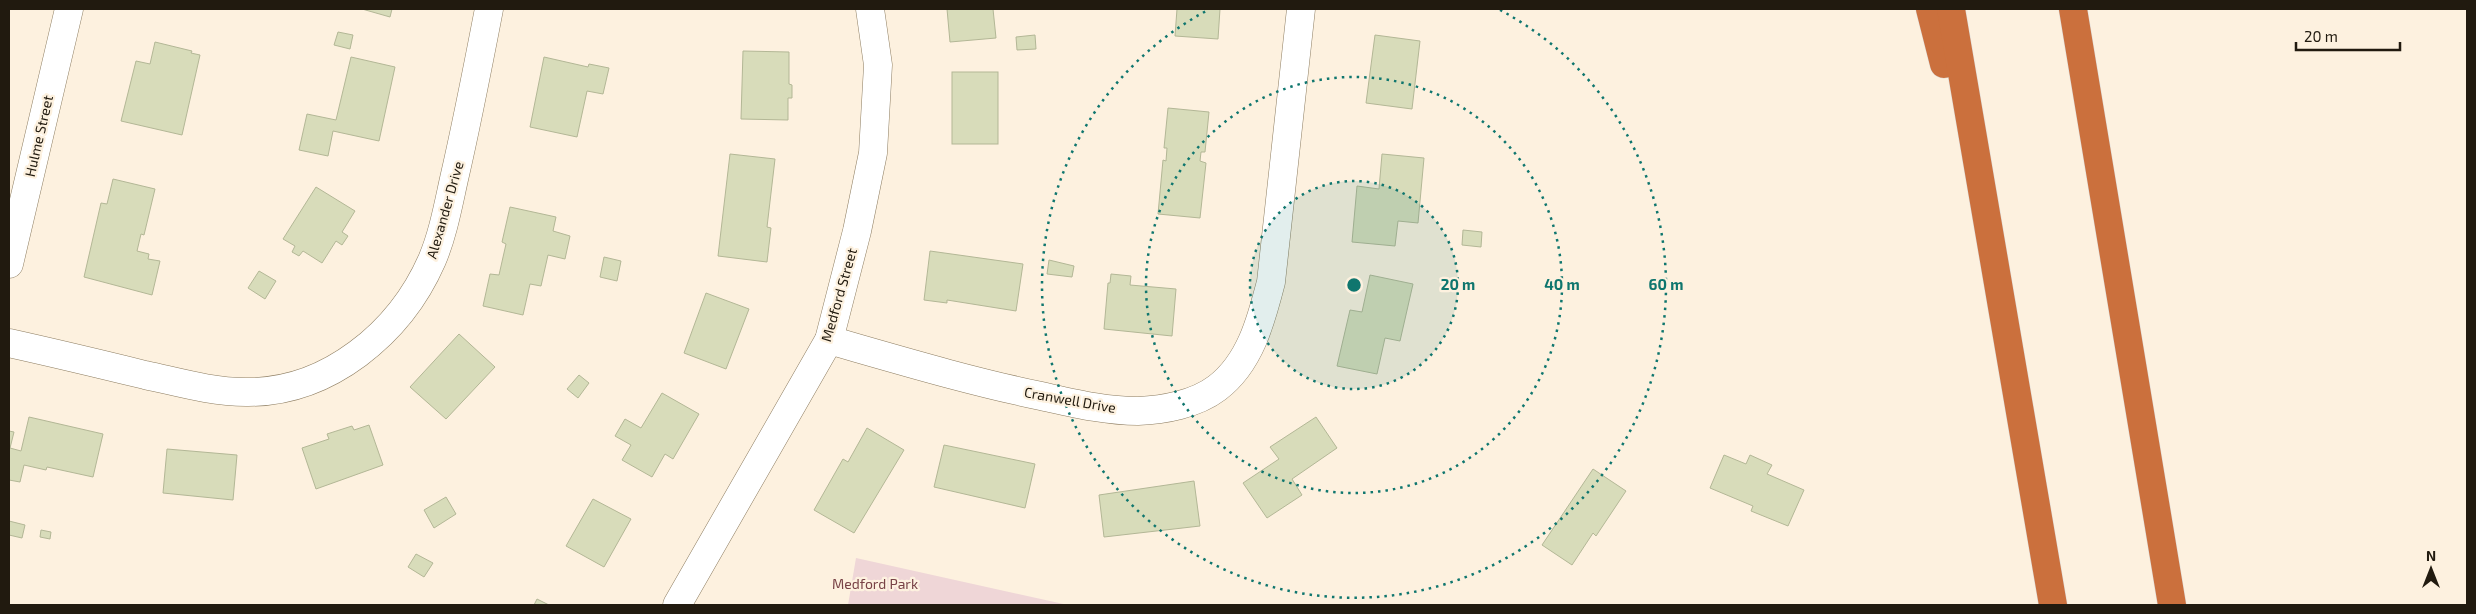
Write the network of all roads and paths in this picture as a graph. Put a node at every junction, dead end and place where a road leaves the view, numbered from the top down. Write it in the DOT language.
graph roads {
  1 [pos="69,9"];
  2 [pos="489,9"];
  3 [pos="870,9"];
  4 [pos="1301,9"];
  5 [pos="1930,9"];
  6 [pos="1951,9"];
  7 [pos="2073,9"];
  8 [pos="9,264"];
  9 [pos="1996,272"];
  10 [pos="829,340"];
  11 [pos="9,343"];
  12 [pos="677,605"];
  13 [pos="2053,605"];
  14 [pos="2172,605"];
  1 -- 8 [label="street, Hulme Street"];
  2 -- 11 [label="street, Alexander Drive"];
  3 -- 10 [label="street, Medford Street"];
  4 -- 10 [label="street, Cranwell Drive"];
  5 -- 9 [label="highway"];
  6 -- 9 [label="highway"];
  7 -- 14 [label="highway"];
  9 -- 13 [label="highway"];
  10 -- 12 [label="street, Medford Street"];
}
